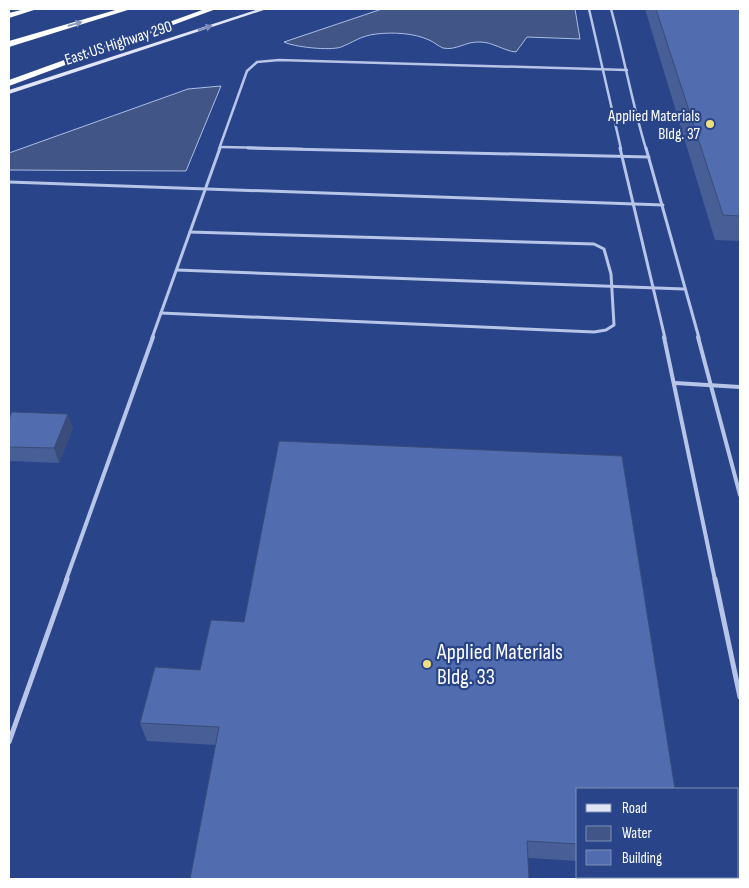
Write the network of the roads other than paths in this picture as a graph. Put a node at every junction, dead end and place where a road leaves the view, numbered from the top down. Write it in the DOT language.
graph roads {
  1 [pos="33,9"];
  2 [pos="127,9"];
  3 [pos="212,9"];
  4 [pos="264,9"];
  5 [pos="589,9"];
  6 [pos="611,9"];
  7 [pos="9,16"];
  8 [pos="9,44"];
  9 [pos="603,70"];
  10 [pos="627,70"];
  11 [pos="9,83"];
  12 [pos="9,92"];
  13 [pos="221,147"];
  14 [pos="622,156"];
  15 [pos="649,157"];
  16 [pos="9,182"];
  17 [pos="206,189"];
  18 [pos="633,204"];
  19 [pos="663,205"];
  20 [pos="190,232"];
  21 [pos="177,270"];
  22 [pos="613,285"];
  23 [pos="654,286"];
  24 [pos="684,289"];
  25 [pos="161,313"];
  26 [pos="675,383"];
  27 [pos="709,385"];
  28 [pos="740,387"];
  29 [pos="740,495"];
  30 [pos="740,697"];
  31 [pos="9,742"];
  1 -- 7 [label="highway"];
  8 -- 2 [label="highway, one-way"];
  3 -- 11 [label="highway"];
  12 -- 4 [label="main road, East US Highway 290, one-way"];
  5 -- 9 [label="lane"];
  6 -- 10 [label="lane"];
  9 -- 10 [label="lane"];
  9 -- 13 [label="lane"];
  9 -- 14 [label="lane"];
  10 -- 15 [label="lane"];
  13 -- 14 [label="lane"];
  13 -- 17 [label="lane"];
  14 -- 15 [label="lane"];
  14 -- 18 [label="lane"];
  15 -- 19 [label="lane"];
  16 -- 17 [label="lane"];
  17 -- 18 [label="lane"];
  17 -- 20 [label="lane"];
  18 -- 19 [label="lane"];
  18 -- 23 [label="lane"];
  19 -- 24 [label="lane"];
  20 -- 21 [label="lane"];
  20 -- 22 [label="lane"];
  21 -- 22 [label="lane"];
  21 -- 25 [label="lane"];
  22 -- 23 [label="lane"];
  22 -- 25 [label="lane"];
  23 -- 24 [label="lane"];
  23 -- 26 [label="lane"];
  24 -- 27 [label="lane"];
  25 -- 31 [label="lane"];
  26 -- 27 [label="lane"];
  26 -- 30 [label="lane"];
  27 -- 28 [label="lane"];
  27 -- 29 [label="lane"];
}
